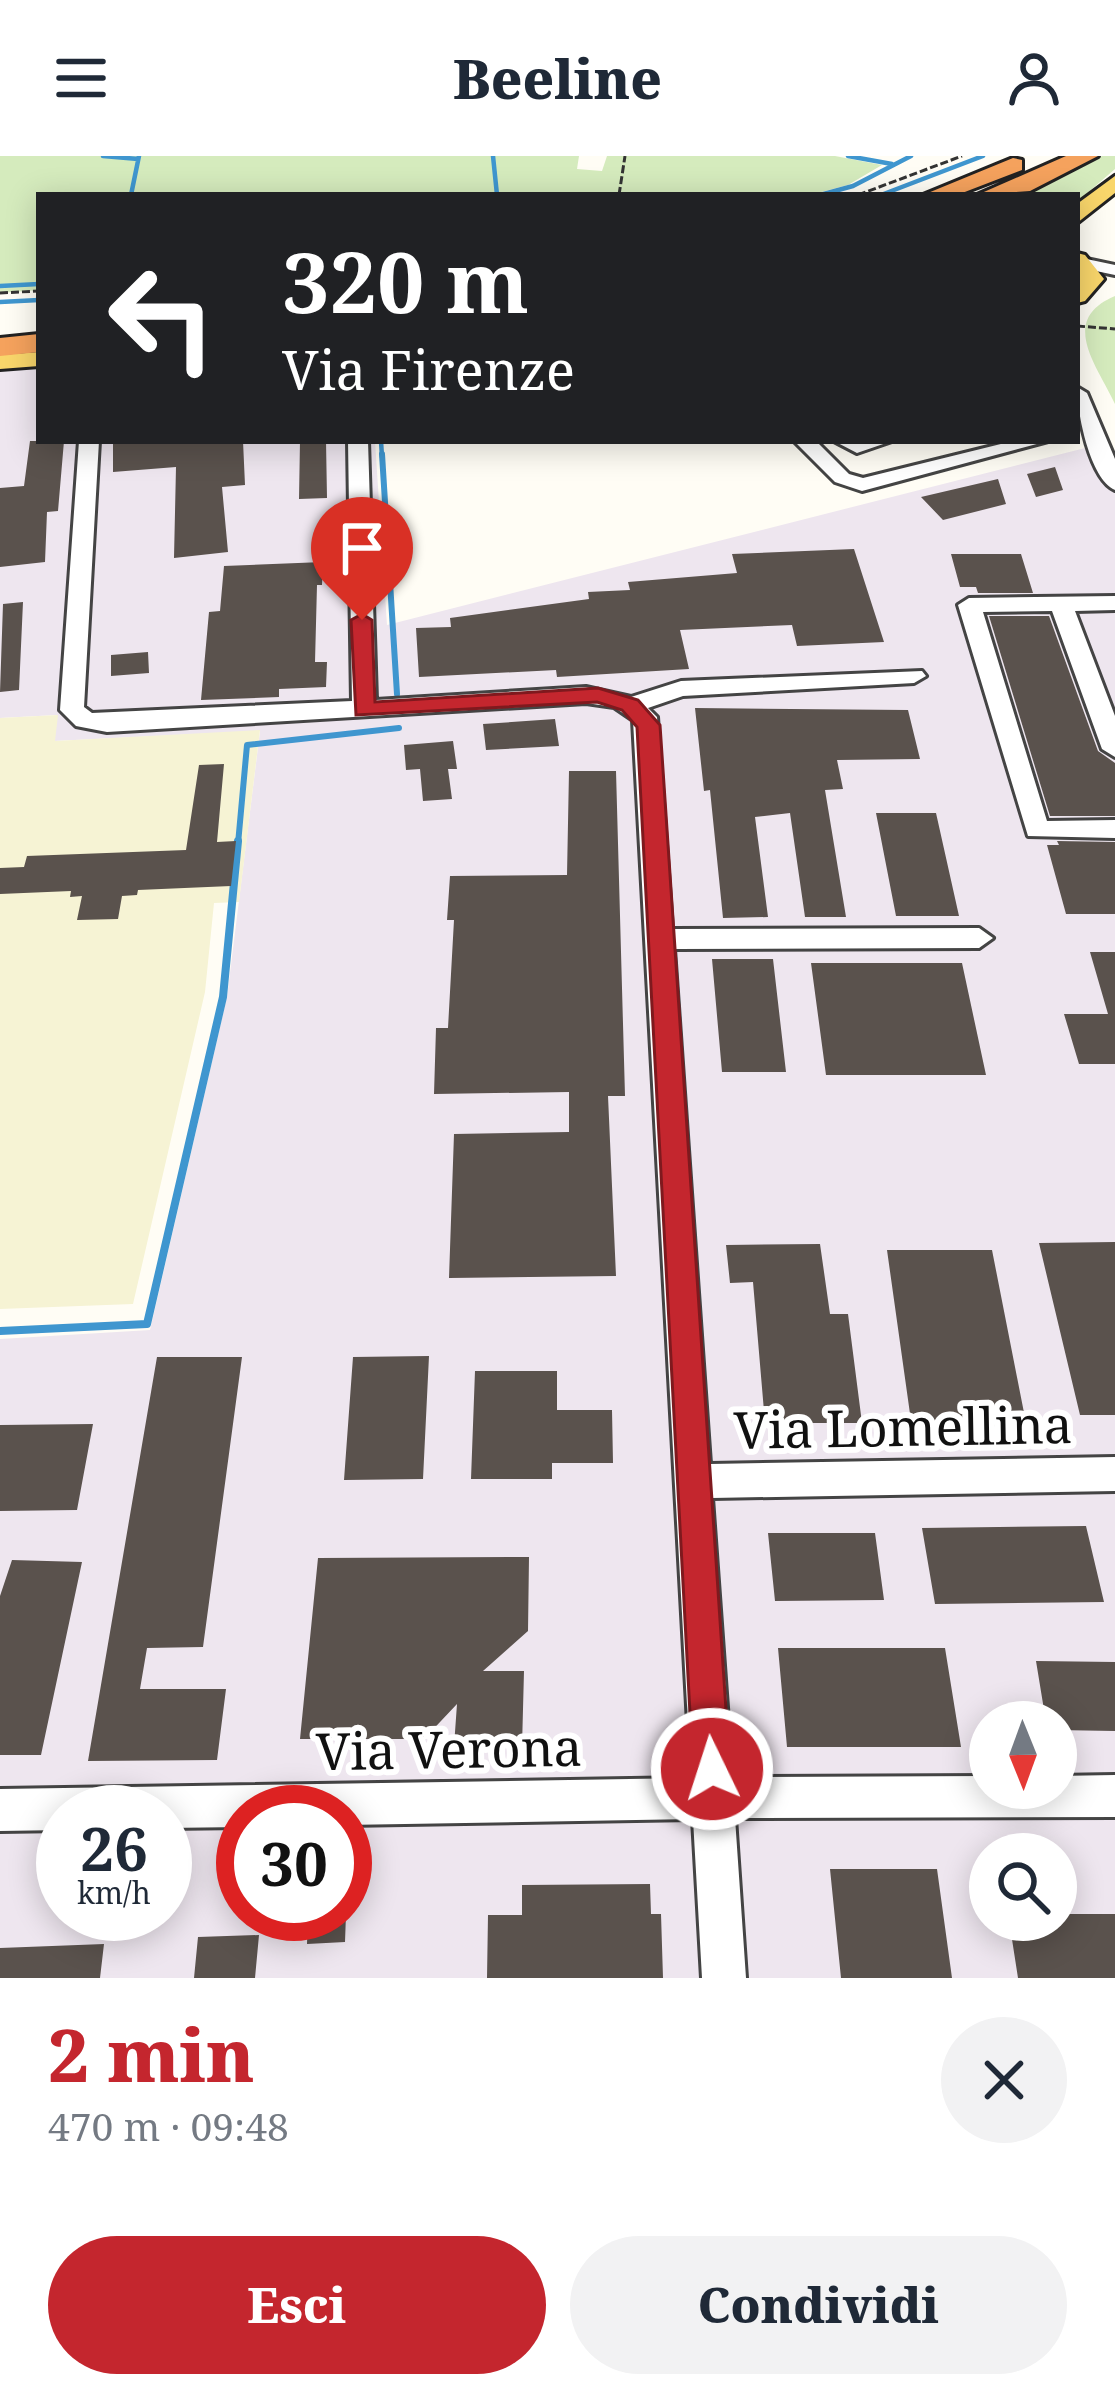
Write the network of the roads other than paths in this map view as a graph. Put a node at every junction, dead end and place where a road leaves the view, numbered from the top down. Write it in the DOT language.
graph roads {
  1 [pos="1020,156"];
  2 [pos="1032,156"];
  3 [pos="1070,156"];
  4 [pos="1086,156"];
  5 [pos="1115,182"];
  6 [pos="984,189"];
  7 [pos="1080,213"];
  8 [pos="1080,261"];
  9 [pos="1080,262"];
  10 [pos="1115,270"];
  11 [pos="1115,283"];
  12 [pos="1080,295"];
  13 [pos="36,322"];
  14 [pos="0,324"];
  15 [pos="36,339"];
  16 [pos="0,342"];
  17 [pos="36,359"];
  18 [pos="0,362"];
  19 [pos="1080,406"];
  20 [pos="1087,437"];
  21 [pos="89,444"];
  22 [pos="358,444"];
  23 [pos="807,444"];
  24 [pos="1025,444"];
  25 [pos="1115,484"];
  26 [pos="1115,603"];
  27 [pos="1061,604"];
  28 [pos="914,676"];
  29 [pos="630,705"];
  30 [pos="364,710"];
  31 [pos="1115,749"];
  32 [pos="1115,829"];
  33 [pos="979,938"];
  34 [pos="662,939"];
  35 [pos="1115,1474"];
  36 [pos="693,1480"];
  37 [pos="1115,1796"];
  38 [pos="714,1798"];
  39 [pos="0,1810"];
  40 [pos="724,1978"];
  1 -- 6 [label="highway"];
  2 -- 6 [label="highway"];
  3 -- 6 [label="highway"];
  4 -- 6 [label="highway"];
  5 -- 7 [label="main road"];
  8 -- 10 [label="street"];
  9 -- 12 [label="main road"];
  11 -- 12 [label="street"];
  13 -- 14 [label="highway"];
  15 -- 16 [label="highway"];
  17 -- 18 [label="main road"];
  19 -- 20 [label="street"];
  20 -- 25 [label="street"];
  21 -- 30 [label="street"];
  22 -- 30 [label="street"];
  23 -- 24 [label="street"];
  26 -- 27 [label="street"];
  27 -- 31 [label="street"];
  27 -- 32 [label="street"];
  28 -- 29 [label="street"];
  29 -- 30 [label="street"];
  29 -- 34 [label="street"];
  33 -- 34 [label="street"];
  34 -- 36 [label="street"];
  35 -- 36 [label="street, Via Lomellina"];
  36 -- 38 [label="street"];
  37 -- 38 [label="street, Via Verona"];
  38 -- 39 [label="street, Via Verona"];
  38 -- 40 [label="street"];
}
